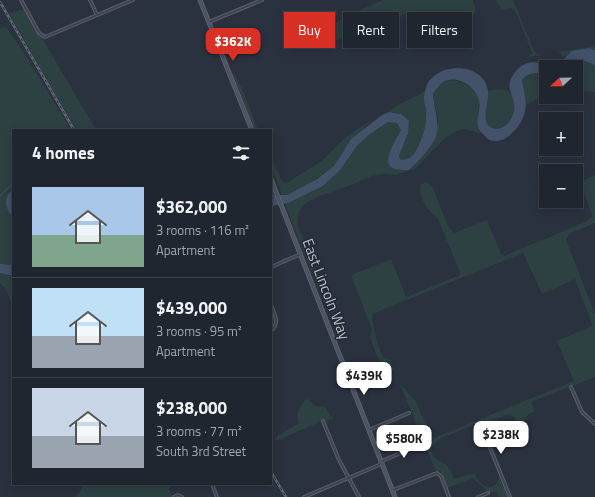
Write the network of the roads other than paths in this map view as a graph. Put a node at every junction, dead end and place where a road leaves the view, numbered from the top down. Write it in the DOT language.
graph roads {
  1 [pos="21,0"];
  2 [pos="90,0"];
  3 [pos="134,0"];
  4 [pos="200,0"];
  5 [pos="262,0"];
  6 [pos="96,15"];
  7 [pos="209,22"];
  8 [pos="252,129"];
  9 [pos="272,182"];
  10 [pos="301,254"];
  11 [pos="272,268"];
  12 [pos="272,308"];
  13 [pos="272,330"];
  14 [pos="570,387"];
  15 [pos="409,413"];
  16 [pos="323,421"];
  17 [pos="595,424"];
  18 [pos="369,430"];
  19 [pos="487,440"];
  20 [pos="418,446"];
  21 [pos="381,463"];
  22 [pos="349,478"];
  23 [pos="212,485"];
  24 [pos="392,491"];
  25 [pos="488,493"];
  26 [pos="174,497"];
  27 [pos="182,497"];
  28 [pos="217,497"];
  29 [pos="304,497"];
  30 [pos="359,497"];
  31 [pos="395,497"];
  32 [pos="449,497"];
  33 [pos="478,497"];
  34 [pos="510,497"];
  1 -- 6 [label="street"];
  2 -- 6 [label="street"];
  3 -- 6 [label="street"];
  4 -- 7 [label="main road"];
  5 -- 7 [label="street"];
  7 -- 8 [label="main road"];
  9 -- 10 [label="main road, East Lincoln Way"];
  10 -- 11 [label="street"];
  10 -- 18 [label="main road, East Lincoln Way"];
  12 -- 13 [label="street"];
  14 -- 17 [label="street"];
  15 -- 18 [label="street"];
  16 -- 22 [label="street"];
  18 -- 21 [label="main road, East Lincoln Way"];
  19 -- 34 [label="street"];
  20 -- 21 [label="street"];
  21 -- 22 [label="street"];
  21 -- 24 [label="main road, East Lincoln Way"];
  22 -- 29 [label="street"];
  22 -- 30 [label="street"];
  23 -- 28 [label="street"];
  24 -- 31 [label="main road, East Lincoln Way"];
  24 -- 32 [label="street"];
  25 -- 33 [label="street"];
  26 -- 27 [label="street"];
}
